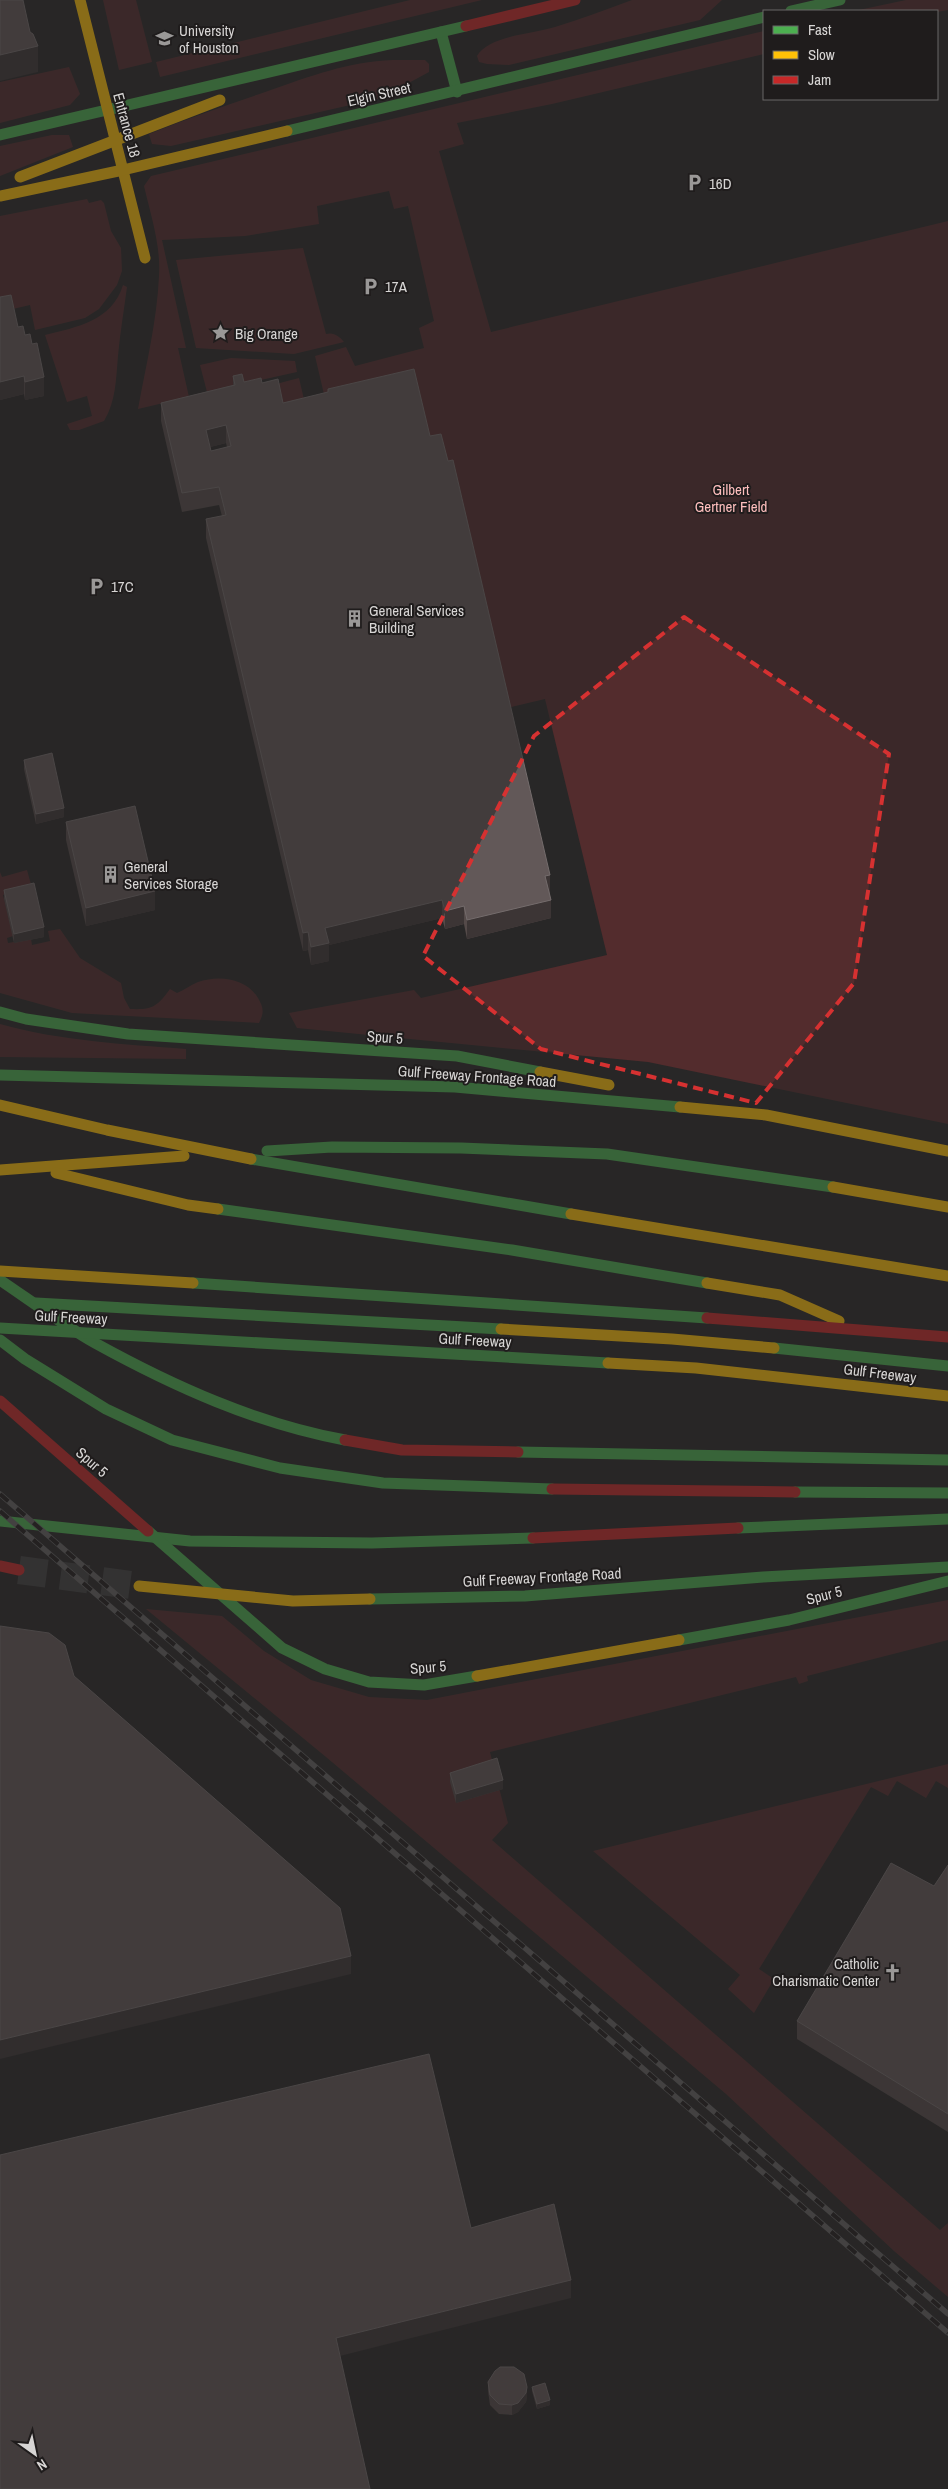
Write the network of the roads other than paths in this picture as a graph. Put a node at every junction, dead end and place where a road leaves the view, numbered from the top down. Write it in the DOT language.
graph roads {
  1 [pos="80,0"];
  2 [pos="575,0"];
  3 [pos="840,0"];
  4 [pos="795,10"];
  5 [pos="757,15"];
  6 [pos="441,32"];
  7 [pos="265,75"];
  8 [pos="457,92"];
  9 [pos="107,112"];
  10 [pos="0,135"];
  11 [pos="115,140"];
  12 [pos="123,170"];
  13 [pos="0,188"];
  14 [pos="0,196"];
  15 [pos="145,258"];
  16 [pos="0,1012"];
  17 [pos="0,1075"];
  18 [pos="621,1088"];
  19 [pos="640,1091"];
  20 [pos="0,1105"];
  21 [pos="766,1115"];
  22 [pos="948,1152"];
  23 [pos="9,1158"];
  24 [pos="0,1170"];
  25 [pos="948,1207"];
  26 [pos="0,1271"];
  27 [pos="948,1276"];
  28 [pos="0,1280"];
  29 [pos="10,1302"];
  30 [pos="0,1328"];
  31 [pos="857,1328"];
  32 [pos="948,1337"];
  33 [pos="0,1340"];
  34 [pos="948,1366"];
  35 [pos="948,1396"];
  36 [pos="0,1401"];
  37 [pos="948,1460"];
  38 [pos="948,1493"];
  39 [pos="948,1519"];
  40 [pos="0,1521"];
  41 [pos="0,1566"];
  42 [pos="948,1567"];
  43 [pos="19,1570"];
  44 [pos="948,1580"];
  45 [pos="139,1586"];
  1 -- 9 [label="main road, Entrance 18"];
  2 -- 6 [label="main road"];
  3 -- 4 [label="main road"];
  5 -- 8 [label="main road, Elgin Street"];
  6 -- 7 [label="main road"];
  6 -- 8 [label="main road"];
  7 -- 9 [label="main road"];
  7 -- 11 [label="main road"];
  8 -- 12 [label="main road, Elgin Street"];
  9 -- 10 [label="main road"];
  9 -- 11 [label="main road, Entrance 18"];
  11 -- 12 [label="main road, Entrance 18"];
  11 -- 13 [label="main road"];
  12 -- 14 [label="main road, Elgin Street"];
  12 -- 15 [label="main road, Entrance 18"];
  16 -- 18 [label="main road, Spur 5"];
  17 -- 21 [label="main road, Gulf Freeway Frontage Road"];
  19 -- 21 [label="main road"];
  20 -- 27 [label="main road"];
  21 -- 22 [label="main road, Gulf Freeway Frontage Road"];
  23 -- 31 [label="main road"];
  24 -- 25 [label="main road"];
  26 -- 31 [label="main road"];
  28 -- 37 [label="main road"];
  29 -- 34 [label="main road, Gulf Freeway"];
  30 -- 35 [label="main road, Gulf Freeway"];
  31 -- 32 [label="main road"];
  33 -- 38 [label="main road"];
  36 -- 44 [label="main road, Spur 5"];
  39 -- 40 [label="main road"];
  41 -- 43 [label="main road"];
  42 -- 45 [label="main road, Gulf Freeway Frontage Road"];
}
